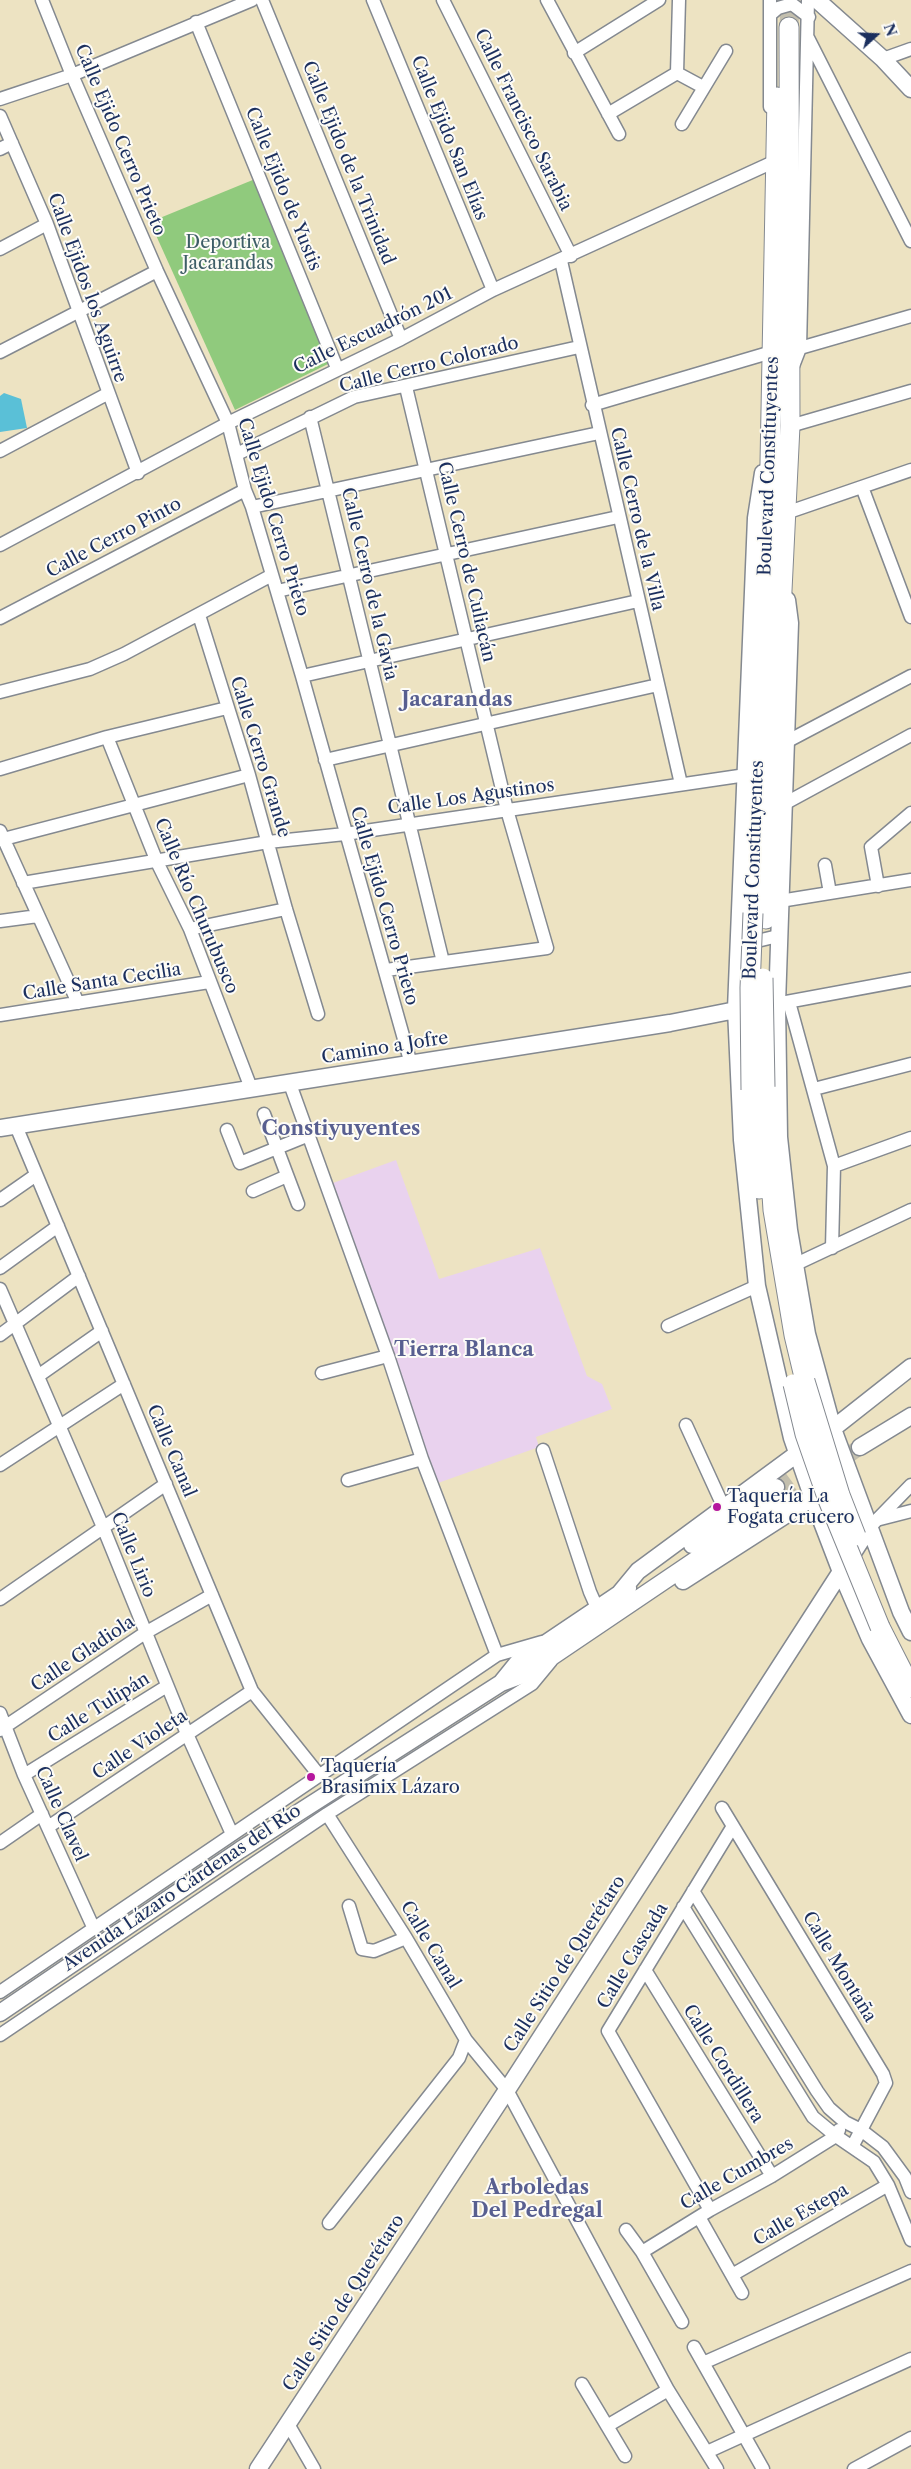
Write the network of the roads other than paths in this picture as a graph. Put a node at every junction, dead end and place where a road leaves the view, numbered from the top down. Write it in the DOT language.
graph roads {
  1 [pos="42,0"];
  2 [pos="252,0"];
  3 [pos="262,0"];
  4 [pos="373,0"];
  5 [pos="444,0"];
  6 [pos="547,0"];
  7 [pos="659,0"];
  8 [pos="679,0"];
  9 [pos="770,0"];
  10 [pos="808,0"];
  11 [pos="817,0"];
  12 [pos="809,17"];
  13 [pos="196,22"];
  14 [pos="779,22"];
  15 [pos="808,38"];
  16 [pos="911,49"];
  17 [pos="726,51"];
  18 [pos="574,53"];
  19 [pos="883,59"];
  20 [pos="819,60"];
  21 [pos="806,63"];
  22 [pos="677,73"];
  23 [pos="72,75"];
  24 [pos="703,87"];
  25 [pos="911,89"];
  26 [pos="0,99"];
  27 [pos="608,114"];
  28 [pos="0,116"];
  29 [pos="682,124"];
  30 [pos="619,134"];
  31 [pos="12,143"];
  32 [pos="0,149"];
  33 [pos="769,164"];
  34 [pos="47,224"];
  35 [pos="911,241"];
  36 [pos="0,250"];
  37 [pos="566,258"];
  38 [pos="158,271"];
  39 [pos="493,290"];
  40 [pos="79,311"];
  41 [pos="911,316"];
  42 [pos="401,339"];
  43 [pos="579,347"];
  44 [pos="800,348"];
  45 [pos="0,352"];
  46 [pos="765,354"];
  47 [pos="337,368"];
  48 [pos="792,371"];
  49 [pos="773,374"];
  50 [pos="406,387"];
  51 [pos="911,391"];
  52 [pos="107,394"];
  53 [pos="592,405"];
  54 [pos="310,417"];
  55 [pos="228,423"];
  56 [pos="790,426"];
  57 [pos="599,433"];
  58 [pos="0,451"];
  59 [pos="237,454"];
  60 [pos="426,468"];
  61 [pos="911,470"];
  62 [pos="138,473"];
  63 [pos="862,487"];
  64 [pos="329,489"];
  65 [pos="245,490"];
  66 [pos="252,507"];
  67 [pos="786,513"];
  68 [pos="618,516"];
  69 [pos="0,545"];
  70 [pos="446,554"];
  71 [pos="782,569"];
  72 [pos="348,575"];
  73 [pos="272,576"];
  74 [pos="277,592"];
  75 [pos="638,601"];
  76 [pos="199,615"];
  77 [pos="911,617"];
  78 [pos="0,618"];
  79 [pos="466,638"];
  80 [pos="368,661"];
  81 [pos="302,676"];
  82 [pos="911,676"];
  83 [pos="658,685"];
  84 [pos="0,692"];
  85 [pos="227,708"];
  86 [pos="485,723"];
  87 [pos="911,735"];
  88 [pos="107,738"];
  89 [pos="786,742"];
  90 [pos="390,746"];
  91 [pos="325,760"];
  92 [pos="0,770"];
  93 [pos="249,775"];
  94 [pos="758,779"];
  95 [pos="681,784"];
  96 [pos="134,804"];
  97 [pos="784,804"];
  98 [pos="507,810"];
  99 [pos="911,813"];
  100 [pos="408,823"];
  101 [pos="345,834"];
  102 [pos="1,836"];
  103 [pos="268,842"];
  104 [pos="158,862"];
  105 [pos="825,864"];
  106 [pos="911,880"];
  107 [pos="24,883"];
  108 [pos="878,886"];
  109 [pos="830,893"];
  110 [pos="780,901"];
  111 [pos="286,909"];
  112 [pos="38,916"];
  113 [pos="0,922"];
  114 [pos="190,929"];
  115 [pos="738,931"];
  116 [pos="778,936"];
  117 [pos="443,962"];
  118 [pos="386,970"];
  119 [pos="911,979"];
  120 [pos="209,982"];
  121 [pos="783,1003"];
  122 [pos="78,1004"];
  123 [pos="736,1010"];
  124 [pos="318,1014"];
  125 [pos="0,1015"];
  126 [pos="411,1064"];
  127 [pos="911,1064"];
  128 [pos="290,1084"];
  129 [pos="251,1088"];
  130 [pos="814,1089"];
  131 [pos="264,1114"];
  132 [pos="8,1127"];
  133 [pos="227,1130"];
  134 [pos="308,1135"];
  135 [pos="911,1138"];
  136 [pos="277,1148"];
  137 [pos="834,1166"];
  138 [pos="36,1175"];
  139 [pos="287,1176"];
  140 [pos="252,1191"];
  141 [pos="0,1200"];
  142 [pos="298,1204"];
  143 [pos="911,1210"];
  144 [pos="58,1226"];
  145 [pos="832,1248"];
  146 [pos="794,1265"];
  147 [pos="0,1268"];
  148 [pos="79,1276"];
  149 [pos="757,1286"];
  150 [pos="0,1290"];
  151 [pos="15,1325"];
  152 [pos="668,1326"];
  153 [pos="102,1331"];
  154 [pos="0,1334"];
  155 [pos="388,1356"];
  156 [pos="911,1367"];
  157 [pos="322,1374"];
  158 [pos="38,1376"];
  159 [pos="911,1376"];
  160 [pos="124,1384"];
  161 [pos="911,1416"];
  162 [pos="686,1425"];
  163 [pos="59,1426"];
  164 [pos="838,1430"];
  165 [pos="860,1447"];
  166 [pos="543,1450"];
  167 [pos="797,1454"];
  168 [pos="422,1459"];
  169 [pos="0,1465"];
  170 [pos="849,1472"];
  171 [pos="348,1480"];
  172 [pos="166,1484"];
  173 [pos="911,1485"];
  174 [pos="813,1499"];
  175 [pos="724,1508"];
  176 [pos="911,1511"];
  177 [pos="874,1523"];
  178 [pos="103,1527"];
  179 [pos="840,1572"];
  180 [pos="619,1594"];
  181 [pos="212,1595"];
  182 [pos="0,1599"];
  183 [pos="598,1610"];
  184 [pos="591,1629"];
  185 [pos="911,1632"];
  186 [pos="146,1633"];
  187 [pos="557,1637"];
  188 [pos="557,1654"];
  189 [pos="497,1655"];
  190 [pos="911,1660"];
  191 [pos="501,1684"];
  192 [pos="167,1686"];
  193 [pos="911,1688"];
  194 [pos="252,1691"];
  195 [pos="0,1713"];
  196 [pos="911,1716"];
  197 [pos="3,1728"];
  198 [pos="187,1734"];
  199 [pos="24,1775"];
  200 [pos="319,1775"];
  201 [pos="722,1808"];
  202 [pos="42,1814"];
  203 [pos="327,1814"];
  204 [pos="733,1826"];
  205 [pos="48,1827"];
  206 [pos="232,1834"];
  207 [pos="0,1843"];
  208 [pos="693,1891"];
  209 [pos="349,1906"];
  210 [pos="683,1907"];
  211 [pos="94,1929"];
  212 [pos="406,1938"];
  213 [pos="644,1970"];
  214 [pos="0,1992"];
  215 [pos="0,2013"];
  216 [pos="0,2035"];
  217 [pos="466,2040"];
  218 [pos="507,2090"];
  219 [pos="845,2122"];
  220 [pos="862,2130"];
  221 [pos="836,2136"];
  222 [pos="852,2147"];
  223 [pos="772,2176"];
  224 [pos="888,2185"];
  225 [pos="911,2192"];
  226 [pos="704,2213"];
  227 [pos="328,2224"];
  228 [pos="626,2230"];
  229 [pos="911,2240"];
  230 [pos="642,2252"];
  231 [pos="911,2272"];
  232 [pos="732,2275"];
  233 [pos="742,2293"];
  234 [pos="682,2322"];
  235 [pos="694,2347"];
  236 [pos="911,2358"];
  237 [pos="703,2363"];
  238 [pos="582,2384"];
  239 [pos="668,2390"];
  240 [pos="288,2424"];
  241 [pos="607,2426"];
  242 [pos="744,2436"];
  243 [pos="911,2438"];
  244 [pos="707,2452"];
  245 [pos="625,2456"];
  246 [pos="258,2469"];
  247 [pos="314,2469"];
  248 [pos="717,2469"];
  249 [pos="763,2469"];
  250 [pos="854,2469"];
  1 -- 23 [label="street, Calle Ejido Cerro Prieto"];
  2 -- 13 [label="street"];
  3 -- 42 [label="street, Calle Ejido de la Trinidad"];
  4 -- 39 [label="street, Calle Ejido San Elías"];
  5 -- 37 [label="street, Calle Francisco Sarabia"];
  6 -- 18 [label="street"];
  7 -- 18 [label="street"];
  8 -- 22 [label="street"];
  9 -- 14 [label="street"];
  10 -- 12 [label="street"];
  11 -- 19 [label="main road"];
  12 -- 14 [label="street"];
  12 -- 15 [label="street"];
  13 -- 23 [label="street"];
  13 -- 47 [label="street, Calle Ejido de Yustis"];
  14 -- 33 [label="street"];
  14 -- 48 [label="highway, Boulevard Constituyentes"];
  14 -- 49 [label="highway, Boulevard Constituyentes"];
  15 -- 20 [label="street"];
  15 -- 21 [label="street"];
  16 -- 19 [label="street"];
  17 -- 24 [label="street"];
  18 -- 27 [label="street"];
  19 -- 25 [label="main road"];
  20 -- 21 [label="street"];
  20 -- 35 [label="street"];
  21 -- 44 [label="street"];
  22 -- 24 [label="street"];
  22 -- 27 [label="street"];
  23 -- 26 [label="street"];
  23 -- 38 [label="street, Calle Ejido Cerro Prieto"];
  24 -- 29 [label="street"];
  27 -- 30 [label="street"];
  28 -- 31 [label="street, Calle Ejidos los Aguirre"];
  31 -- 32 [label="street"];
  31 -- 34 [label="street, Calle Ejidos los Aguirre"];
  33 -- 37 [label="street, Calle Escuadrón 201"];
  33 -- 46 [label="street"];
  34 -- 36 [label="street"];
  34 -- 40 [label="street, Calle Ejidos los Aguirre"];
  37 -- 39 [label="street, Calle Escuadrón 201"];
  37 -- 43 [label="street, Calle Cerro de la Villa"];
  38 -- 40 [label="street"];
  38 -- 55 [label="street, Calle Ejido Cerro Prieto"];
  39 -- 42 [label="street, Calle Escuadrón 201"];
  40 -- 45 [label="street"];
  40 -- 52 [label="street, Calle Ejidos los Aguirre"];
  41 -- 44 [label="street"];
  42 -- 47 [label="street, Calle Escuadrón 201"];
  43 -- 50 [label="street, Calle Cerro Colorado"];
  43 -- 53 [label="street, Calle Cerro de la Villa"];
  44 -- 48 [label="street"];
  46 -- 49 [label="street"];
  46 -- 53 [label="street"];
  47 -- 55 [label="street, Calle Escuadrón 201"];
  48 -- 56 [label="highway, Boulevard Constituyentes"];
  49 -- 94 [label="highway, Boulevard Constituyentes"];
  50 -- 54 [label="street, Calle Cerro Colorado"];
  50 -- 60 [label="street, Calle Cerro de Culiacán"];
  51 -- 56 [label="street"];
  52 -- 58 [label="street"];
  52 -- 62 [label="street, Calle Ejidos los Aguirre"];
  53 -- 57 [label="street, Calle Cerro de la Villa"];
  54 -- 59 [label="street, Calle Cerro Colorado"];
  54 -- 64 [label="street, Calle Cerro de la Gavia"];
  55 -- 59 [label="street, Calle Ejido Cerro Prieto"];
  55 -- 62 [label="street, Calle Escuadrón 201"];
  56 -- 67 [label="highway, Boulevard Constituyentes"];
  57 -- 60 [label="street"];
  57 -- 68 [label="street, Calle Cerro de la Villa"];
  59 -- 65 [label="street, Calle Ejido Cerro Prieto"];
  60 -- 64 [label="street"];
  60 -- 70 [label="street, Calle Cerro de Culiacán"];
  61 -- 63 [label="street"];
  62 -- 69 [label="street, Calle Escuadrón 201"];
  63 -- 67 [label="street"];
  63 -- 77 [label="street"];
  64 -- 66 [label="street"];
  64 -- 72 [label="street, Calle Cerro de la Gavia"];
  65 -- 66 [label="street, Calle Ejido Cerro Prieto"];
  65 -- 78 [label="street, Calle Cerro Pinto"];
  66 -- 73 [label="street, Calle Ejido Cerro Prieto"];
  67 -- 71 [label="highway, Boulevard Constituyentes"];
  68 -- 70 [label="street"];
  68 -- 75 [label="street, Calle Cerro de la Villa"];
  70 -- 72 [label="street"];
  70 -- 79 [label="street, Calle Cerro de Culiacán"];
  71 -- 89 [label="main road"];
  71 -- 94 [label="highway, Boulevard Constituyentes"];
  72 -- 74 [label="street"];
  72 -- 80 [label="street, Calle Cerro de la Gavia"];
  73 -- 74 [label="street, Calle Ejido Cerro Prieto"];
  73 -- 76 [label="street"];
  74 -- 81 [label="street, Calle Ejido Cerro Prieto"];
  75 -- 79 [label="street"];
  75 -- 83 [label="street, Calle Cerro de la Villa"];
  76 -- 84 [label="street"];
  76 -- 85 [label="street, Calle Cerro Grande"];
  79 -- 80 [label="street"];
  79 -- 86 [label="street, Calle Cerro de Culiacán"];
  80 -- 81 [label="street"];
  80 -- 90 [label="street, Calle Cerro de la Gavia"];
  81 -- 91 [label="street, Calle Ejido Cerro Prieto"];
  82 -- 89 [label="street"];
  83 -- 86 [label="street"];
  83 -- 95 [label="street, Calle Cerro de la Villa"];
  85 -- 88 [label="street"];
  85 -- 93 [label="street, Calle Cerro Grande"];
  86 -- 90 [label="street"];
  86 -- 98 [label="street, Calle Cerro de Culiacán"];
  87 -- 97 [label="street"];
  88 -- 92 [label="street"];
  88 -- 96 [label="street, Calle Río Churubusco"];
  89 -- 97 [label="main road"];
  90 -- 91 [label="street"];
  90 -- 100 [label="street, Calle Cerro de la Gavia"];
  91 -- 101 [label="street, Calle Ejido Cerro Prieto"];
  93 -- 96 [label="street"];
  93 -- 103 [label="street, Calle Cerro Grande"];
  94 -- 95 [label="street, Calle Los Agustinos"];
  94 -- 115 [label="main road"];
  94 -- 190 [label="highway, Boulevard Constituyentes, bridge"];
  94 -- 193 [label="highway, Boulevard Constituyentes, bridge"];
  95 -- 98 [label="street, Calle Los Agustinos"];
  96 -- 102 [label="street"];
  96 -- 104 [label="street, Calle Río Churubusco"];
  97 -- 110 [label="main road"];
  98 -- 100 [label="street, Calle Los Agustinos"];
  98 -- 117 [label="street, Calle Cerro de Culiacán"];
  99 -- 108 [label="street"];
  100 -- 101 [label="street, Calle Los Agustinos"];
  100 -- 117 [label="street, Calle Cerro de la Gavia"];
  101 -- 103 [label="street, Calle Los Agustinos"];
  101 -- 118 [label="street, Calle Ejido Cerro Prieto"];
  102 -- 107 [label="street"];
  103 -- 104 [label="street, Calle Los Agustinos"];
  103 -- 111 [label="street, Calle Cerro Grande"];
  104 -- 107 [label="street, Calle Los Agustinos"];
  104 -- 114 [label="street, Calle Río Churubusco"];
  105 -- 109 [label="street"];
  106 -- 108 [label="street"];
  107 -- 112 [label="street"];
  108 -- 109 [label="street"];
  109 -- 110 [label="street"];
  110 -- 116 [label="main road"];
  111 -- 114 [label="street"];
  111 -- 124 [label="street, Calle Cerro Grande"];
  112 -- 113 [label="street"];
  112 -- 122 [label="street"];
  114 -- 120 [label="street, Calle Río Churubusco"];
  115 -- 116 [label="street"];
  115 -- 123 [label="main road"];
  116 -- 121 [label="main road"];
  117 -- 118 [label="street"];
  118 -- 126 [label="street, Calle Ejido Cerro Prieto"];
  119 -- 121 [label="street"];
  120 -- 122 [label="street, Calle Santa Cecilia"];
  120 -- 129 [label="street, Calle Río Churubusco"];
  121 -- 123 [label="main road, Camino a Jofre"];
  121 -- 130 [label="street"];
  121 -- 146 [label="main road"];
  122 -- 125 [label="street, Calle Santa Cecilia"];
  123 -- 126 [label="main road, Camino a Jofre"];
  123 -- 149 [label="main road"];
  126 -- 128 [label="main road, Camino a Jofre"];
  127 -- 130 [label="street"];
  128 -- 129 [label="main road, Camino a Jofre"];
  128 -- 134 [label="street"];
  129 -- 132 [label="main road, Camino a Jofre"];
  130 -- 137 [label="street"];
  131 -- 136 [label="street"];
  132 -- 138 [label="street, Calle Canal"];
  133 -- 136 [label="street"];
  134 -- 136 [label="street"];
  134 -- 155 [label="street"];
  135 -- 137 [label="street"];
  136 -- 139 [label="street"];
  137 -- 145 [label="street"];
  138 -- 141 [label="street"];
  138 -- 144 [label="street, Calle Canal"];
  139 -- 140 [label="street"];
  139 -- 142 [label="street"];
  143 -- 145 [label="street"];
  144 -- 147 [label="street"];
  144 -- 148 [label="street, Calle Canal"];
  145 -- 146 [label="street"];
  146 -- 164 [label="main road"];
  148 -- 151 [label="street"];
  148 -- 153 [label="street, Calle Canal"];
  149 -- 152 [label="street"];
  149 -- 167 [label="main road"];
  150 -- 151 [label="street, Calle Lirio"];
  151 -- 154 [label="street"];
  151 -- 158 [label="street, Calle Lirio"];
  153 -- 158 [label="street"];
  153 -- 160 [label="street, Calle Canal"];
  155 -- 157 [label="street"];
  155 -- 168 [label="street"];
  156 -- 164 [label="main road"];
  158 -- 163 [label="street, Calle Lirio"];
  159 -- 164 [label="main road"];
  160 -- 163 [label="street"];
  160 -- 172 [label="street, Calle Canal"];
  161 -- 165 [label="main road"];
  162 -- 175 [label="street"];
  163 -- 169 [label="street"];
  163 -- 178 [label="street, Calle Lirio"];
  164 -- 167 [label="main road"];
  164 -- 170 [label="main road"];
  166 -- 183 [label="street"];
  167 -- 174 [label="main road"];
  167 -- 175 [label="main road"];
  168 -- 171 [label="street"];
  168 -- 189 [label="street"];
  170 -- 174 [label="main road"];
  170 -- 177 [label="main road"];
  172 -- 178 [label="street"];
  172 -- 181 [label="street, Calle Canal"];
  173 -- 177 [label="street, Calle Sitio de Querétaro"];
  174 -- 179 [label="main road"];
  174 -- 184 [label="main road"];
  175 -- 180 [label="main road"];
  176 -- 177 [label="street"];
  177 -- 179 [label="main road, Calle Sitio de Querétaro"];
  177 -- 185 [label="main road"];
  178 -- 182 [label="street"];
  178 -- 186 [label="street, Calle Lirio"];
  179 -- 196 [label="main road"];
  179 -- 218 [label="main road, Calle Sitio de Querétaro"];
  180 -- 183 [label="main road, Avenida Lázaro Cárdenas del Río"];
  180 -- 184 [label="main road, Avenida Lázaro Cárdenas del Río"];
  181 -- 186 [label="street, Calle Gladiola"];
  181 -- 194 [label="street, Calle Canal"];
  183 -- 187 [label="main road, Avenida Lázaro Cárdenas del Río"];
  184 -- 188 [label="main road, Avenida Lázaro Cárdenas del Río"];
  186 -- 192 [label="street, Calle Lirio"];
  186 -- 197 [label="street, Calle Gladiola"];
  187 -- 189 [label="street, Avenida Lázaro Cárdenas del Río"];
  187 -- 191 [label="main road, Avenida Lázaro Cárdenas del Río"];
  188 -- 191 [label="main road, Avenida Lázaro Cárdenas del Río"];
  188 -- 203 [label="street, Avenida Lázaro Cárdenas del Río"];
  189 -- 200 [label="street, Avenida Lázaro Cárdenas del Río"];
  191 -- 215 [label="main road, Avenida Lázaro Cárdenas del Río"];
  192 -- 198 [label="street, Calle Lirio"];
  192 -- 199 [label="street, Calle Tulipán"];
  194 -- 198 [label="street, Calle Violeta"];
  194 -- 200 [label="street, Calle Canal"];
  195 -- 197 [label="street, Calle Clavel"];
  197 -- 199 [label="street, Calle Clavel"];
  198 -- 205 [label="street, Calle Violeta"];
  198 -- 206 [label="street, Calle Lirio"];
  199 -- 202 [label="street, Calle Clavel"];
  200 -- 206 [label="street, Avenida Lázaro Cárdenas del Río"];
  201 -- 204 [label="street, Calle Montaña"];
  202 -- 205 [label="street, Calle Clavel"];
  202 -- 207 [label="street"];
  203 -- 212 [label="street, Calle Canal"];
  203 -- 216 [label="street, Avenida Lázaro Cárdenas del Río"];
  204 -- 208 [label="street, Calle Cascada"];
  204 -- 220 [label="street, Calle Montaña"];
  205 -- 211 [label="street, Calle Clavel"];
  206 -- 211 [label="street, Avenida Lázaro Cárdenas del Río"];
  208 -- 210 [label="street, Calle Cascada"];
  208 -- 219 [label="street"];
  209 -- 212 [label="street"];
  210 -- 213 [label="street, Calle Cascada"];
  210 -- 221 [label="street"];
  211 -- 214 [label="street, Avenida Lázaro Cárdenas del Río"];
  212 -- 217 [label="street, Calle Canal"];
  213 -- 223 [label="street, Calle Cordillera"];
  213 -- 226 [label="street, Calle Cascada"];
  217 -- 218 [label="street, Calle Canal"];
  217 -- 227 [label="street"];
  218 -- 239 [label="street, Calle Canal"];
  218 -- 240 [label="main road, Calle Sitio de Querétaro"];
  219 -- 220 [label="street"];
  219 -- 221 [label="street, Calle Cumbres"];
  220 -- 222 [label="street, Calle Montaña"];
  220 -- 225 [label="street"];
  221 -- 222 [label="street"];
  221 -- 223 [label="street, Calle Cumbres"];
  222 -- 224 [label="street"];
  223 -- 226 [label="street, Calle Cumbres"];
  224 -- 229 [label="street"];
  224 -- 232 [label="street, Calle Estepa"];
  226 -- 230 [label="street, Calle Cumbres"];
  226 -- 232 [label="street"];
  228 -- 230 [label="street"];
  230 -- 234 [label="street"];
  231 -- 237 [label="street"];
  232 -- 233 [label="street"];
  235 -- 237 [label="street"];
  236 -- 242 [label="street"];
  237 -- 242 [label="street"];
  238 -- 241 [label="street"];
  239 -- 241 [label="street"];
  239 -- 244 [label="street, Calle Canal"];
  240 -- 246 [label="main road, Calle Sitio de Querétaro"];
  240 -- 247 [label="street"];
  241 -- 245 [label="street"];
  242 -- 244 [label="street"];
  242 -- 249 [label="street"];
  243 -- 250 [label="street"];
  244 -- 248 [label="street, Calle Canal"];
}
